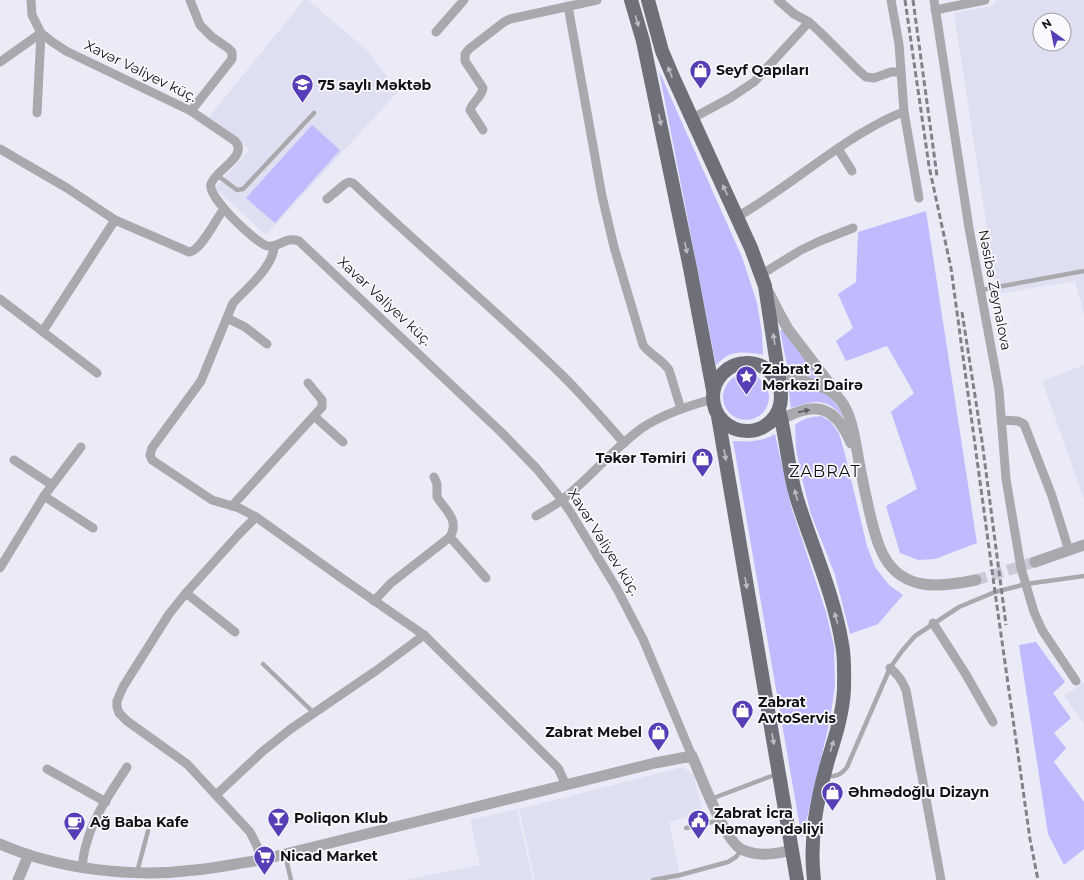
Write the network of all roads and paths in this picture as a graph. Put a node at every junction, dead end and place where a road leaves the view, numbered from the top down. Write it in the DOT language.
graph roads {
  1 [pos="31,0"];
  2 [pos="190,0"];
  3 [pos="464,0"];
  4 [pos="597,0"];
  5 [pos="631,0"];
  6 [pos="648,0"];
  7 [pos="778,0"];
  8 [pos="891,0"];
  9 [pos="934,0"];
  10 [pos="985,0"];
  11 [pos="553,4"];
  12 [pos="568,6"];
  13 [pos="935,10"];
  14 [pos="809,22"];
  15 [pos="41,32"];
  16 [pos="436,32"];
  17 [pos="0,62"];
  18 [pos="901,72"];
  19 [pos="191,111"];
  20 [pos="904,112"];
  21 [pos="37,113"];
  22 [pos="314,113"];
  23 [pos="691,119"];
  24 [pos="483,130"];
  25 [pos="0,149"];
  26 [pos="838,149"];
  27 [pos="852,171"];
  28 [pos="217,175"];
  29 [pos="919,198"];
  30 [pos="327,199"];
  31 [pos="224,209"];
  32 [pos="737,217"];
  33 [pos="115,220"];
  34 [pos="854,228"];
  35 [pos="274,247"];
  36 [pos="1084,271"];
  37 [pos="764,280"];
  38 [pos="981,290"];
  39 [pos="0,299"];
  40 [pos="227,318"];
  41 [pos="43,331"];
  42 [pos="267,344"];
  43 [pos="772,371"];
  44 [pos="97,372"];
  45 [pos="308,383"];
  46 [pos="713,394"];
  47 [pos="841,402"];
  48 [pos="681,409"];
  49 [pos="780,414"];
  50 [pos="314,416"];
  51 [pos="718,416"];
  52 [pos="1002,420"];
  53 [pos="343,442"];
  54 [pos="624,443"];
  55 [pos="81,447"];
  56 [pos="14,460"];
  57 [pos="858,462"];
  58 [pos="434,477"];
  59 [pos="52,484"];
  60 [pos="44,496"];
  61 [pos="562,500"];
  62 [pos="232,506"];
  63 [pos="536,516"];
  64 [pos="256,517"];
  65 [pos="93,528"];
  66 [pos="450,537"];
  67 [pos="1084,545"];
  68 [pos="1084,549"];
  69 [pos="1069,551"];
  70 [pos="1035,562"];
  71 [pos="0,568"];
  72 [pos="1084,576"];
  73 [pos="486,578"];
  74 [pos="976,580"];
  75 [pos="1026,584"];
  76 [pos="186,593"];
  77 [pos="374,601"];
  78 [pos="934,623"];
  79 [pos="235,632"];
  80 [pos="424,635"];
  81 [pos="263,664"];
  82 [pos="890,668"];
  83 [pos="1076,681"];
  84 [pos="314,713"];
  85 [pos="993,722"];
  86 [pos="692,756"];
  87 [pos="126,767"];
  88 [pos="47,769"];
  89 [pos="778,774"];
  90 [pos="824,776"];
  91 [pos="566,785"];
  92 [pos="216,795"];
  93 [pos="711,799"];
  94 [pos="106,802"];
  95 [pos="720,820"];
  96 [pos="686,828"];
  97 [pos="148,831"];
  98 [pos="0,844"];
  99 [pos="741,850"];
  100 [pos="792,850"];
  101 [pos="285,854"];
  102 [pos="28,856"];
  103 [pos="261,860"];
  104 [pos="82,867"];
  105 [pos="137,872"];
  106 [pos="18,880"];
  107 [pos="291,880"];
  108 [pos="653,880"];
  109 [pos="797,880"];
  110 [pos="814,880"];
  111 [pos="941,880"];
  1 -- 15 [label="street"];
  2 -- 19 [label="street"];
  3 -- 16 [label="street"];
  4 -- 12 [label="street"];
  5 -- 46 [label="main road, one-way"];
  23 -- 6 [label="main road, one-way"];
  7 -- 14 [label="street"];
  8 -- 18 [label="street"];
  9 -- 13 [label="street, Nəsibə Zeynalova"];
  10 -- 13 [label="street"];
  11 -- 12 [label="street"];
  11 -- 24 [label="street"];
  12 -- 48 [label="street"];
  13 -- 38 [label="street, Nəsibə Zeynalova"];
  14 -- 18 [label="street"];
  14 -- 23 [label="street"];
  15 -- 17 [label="street"];
  15 -- 19 [label="street, Xavər Vəliyev küç."];
  15 -- 21 [label="street"];
  18 -- 20 [label="street"];
  19 -- 28 [label="street, Xavər Vəliyev küç."];
  20 -- 26 [label="street"];
  20 -- 29 [label="street"];
  22 -- 28 [label="lane"];
  32 -- 23 [label="main road, one-way"];
  25 -- 33 [label="street"];
  26 -- 27 [label="street"];
  26 -- 32 [label="street"];
  28 -- 31 [label="street, Xavər Vəliyev küç."];
  30 -- 54 [label="street"];
  31 -- 33 [label="street"];
  31 -- 35 [label="street, Xavər Vəliyev küç."];
  32 -- 37 [label="main road"];
  33 -- 41 [label="street"];
  34 -- 37 [label="street"];
  35 -- 40 [label="street"];
  35 -- 61 [label="street, Xavər Vəliyev küç."];
  36 -- 38 [label="lane"];
  43 -- 37 [label="main road, one-way"];
  37 -- 47 [label="street"];
  38 -- 52 [label="street, Nəsibə Zeynalova"];
  39 -- 41 [label="street"];
  40 -- 42 [label="street"];
  40 -- 62 [label="street"];
  41 -- 44 [label="street"];
  43 -- 46 [label="main road"];
  43 -- 47 [label="street"];
  43 -- 49 [label="main road"];
  45 -- 50 [label="street"];
  46 -- 48 [label="street"];
  46 -- 51 [label="main road"];
  47 -- 57 [label="street"];
  48 -- 54 [label="street"];
  49 -- 51 [label="main road"];
  49 -- 57 [label="street, one-way"];
  90 -- 49 [label="main road, one-way"];
  50 -- 53 [label="street"];
  50 -- 62 [label="street"];
  51 -- 89 [label="main road, one-way"];
  52 -- 69 [label="street"];
  52 -- 75 [label="street, Nəsibə Zeynalova"];
  54 -- 61 [label="street"];
  55 -- 59 [label="street"];
  56 -- 59 [label="street"];
  57 -- 74 [label="street"];
  58 -- 66 [label="street"];
  59 -- 60 [label="street"];
  60 -- 65 [label="street"];
  60 -- 71 [label="street"];
  61 -- 63 [label="street"];
  61 -- 86 [label="street, Xavər Vəliyev küç."];
  62 -- 64 [label="street"];
  64 -- 76 [label="street"];
  64 -- 77 [label="street"];
  66 -- 73 [label="street"];
  66 -- 77 [label="street"];
  67 -- 69 [label="street"];
  68 -- 69 [label="street"];
  69 -- 70 [label="street"];
  72 -- 75 [label="lane"];
  75 -- 78 [label="lane"];
  75 -- 83 [label="street, Nəsibə Zeynalova"];
  76 -- 79 [label="street"];
  76 -- 92 [label="street"];
  77 -- 80 [label="street"];
  78 -- 82 [label="lane"];
  78 -- 85 [label="street"];
  80 -- 84 [label="street"];
  80 -- 91 [label="street"];
  81 -- 84 [label="lane"];
  82 -- 90 [label="lane"];
  82 -- 111 [label="street"];
  84 -- 92 [label="street"];
  86 -- 91 [label="street"];
  86 -- 93 [label="street, Xavər Vəliyev küç."];
  87 -- 94 [label="street"];
  88 -- 94 [label="street"];
  89 -- 93 [label="lane"];
  89 -- 100 [label="main road"];
  90 -- 110 [label="main road"];
  91 -- 101 [label="street"];
  92 -- 103 [label="street"];
  93 -- 95 [label="street, Xavər Vəliyev küç."];
  94 -- 104 [label="street"];
  95 -- 96 [label="lane"];
  95 -- 99 [label="street, Xavər Vəliyev küç."];
  97 -- 105 [label="lane"];
  98 -- 102 [label="street"];
  99 -- 100 [label="street"];
  99 -- 108 [label="lane"];
  100 -- 109 [label="main road"];
  101 -- 103 [label="street"];
  101 -- 107 [label="lane"];
  102 -- 104 [label="street"];
  102 -- 106 [label="street"];
  103 -- 105 [label="street"];
  104 -- 105 [label="street"];
}
